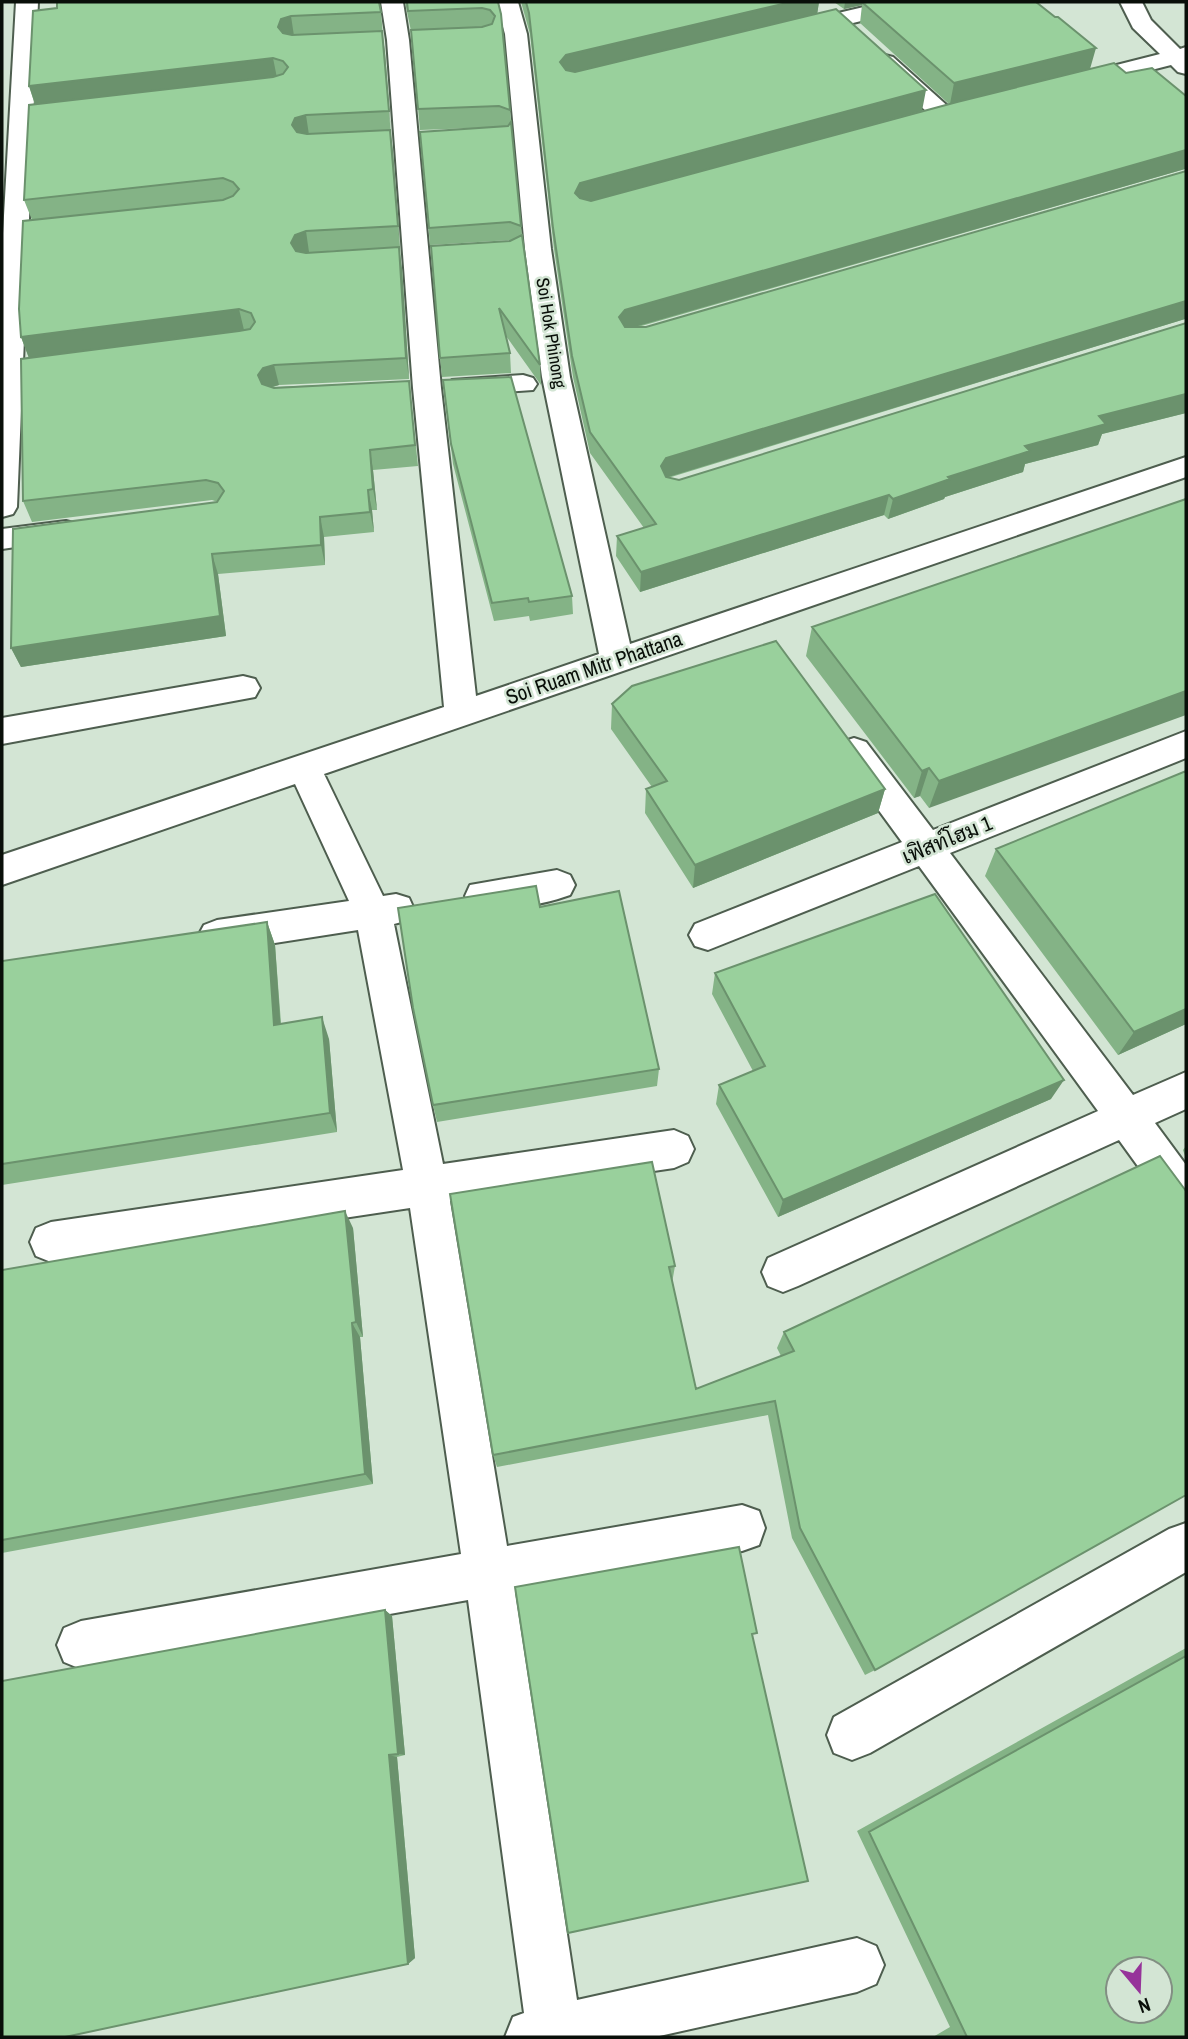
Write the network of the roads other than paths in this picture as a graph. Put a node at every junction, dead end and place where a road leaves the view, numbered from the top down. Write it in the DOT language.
graph roads {
  1 [pos="391,2"];
  2 [pos="507,2"];
  3 [pos="819,2"];
  4 [pos="911,2"];
  5 [pos="1131,2"];
  6 [pos="18,13"];
  7 [pos="53,14"];
  8 [pos="838,20"];
  9 [pos="772,36"];
  10 [pos="1182,59"];
  11 [pos="1046,89"];
  12 [pos="969,109"];
  13 [pos="49,115"];
  14 [pos="944,115"];
  15 [pos="12,120"];
  16 [pos="917,122"];
  17 [pos="43,231"];
  18 [pos="9,234"];
  19 [pos="38,368"];
  20 [pos="6,372"];
  21 [pos="523,384"];
  22 [pos="414,389"];
  23 [pos="1183,472"];
  24 [pos="2,507"];
  25 [pos="94,527"];
  26 [pos="2,539"];
  27 [pos="754,614"];
  28 [pos="778,647"];
  29 [pos="617,661"];
  30 [pos="243,688"];
  31 [pos="461,713"];
  32 [pos="835,725"];
  33 [pos="2,731"];
  34 [pos="1186,744"];
  35 [pos="304,767"];
  36 [pos="926,850"];
  37 [pos="2,870"];
  38 [pos="557,885"];
  39 [pos="373,912"];
  40 [pos="708,935"];
  41 [pos="185,941"];
  42 [pos="1186,1090"];
  43 [pos="1127,1117"];
  44 [pos="674,1149"];
  45 [pos="427,1186"];
  46 [pos="1186,1198"];
  47 [pos="51,1242"];
  48 [pos="783,1272"];
  49 [pos="742,1528"];
  50 [pos="1186,1546"];
  51 [pos="488,1574"];
  52 [pos="81,1645"];
  53 [pos="852,1735"];
  54 [pos="857,1965"];
  55 [pos="548,2036"];
  1 -- 22 [label="street"];
  2 -- 29 [label="street, Soi Hok Phinong"];
  3 -- 8 [label="street"];
  4 -- 8 [label="street"];
  5 -- 10 [label="street"];
  6 -- 7 [label="street"];
  6 -- 15 [label="street"];
  8 -- 9 [label="street"];
  8 -- 14 [label="street"];
  10 -- 11 [label="street"];
  12 -- 14 [label="street"];
  13 -- 15 [label="street"];
  14 -- 16 [label="street"];
  15 -- 18 [label="street"];
  17 -- 18 [label="street"];
  18 -- 20 [label="street"];
  19 -- 20 [label="street"];
  20 -- 24 [label="street"];
  21 -- 22 [label="street"];
  22 -- 31 [label="street"];
  23 -- 27 [label="street, Soi Ruam Mitr Phattana"];
  25 -- 26 [label="street"];
  27 -- 28 [label="street"];
  27 -- 29 [label="street, Soi Ruam Mitr Phattana"];
  29 -- 31 [label="street, Soi Ruam Mitr Phattana"];
  30 -- 33 [label="street"];
  31 -- 35 [label="street, Soi Ruam Mitr Phattana"];
  32 -- 36 [label="street"];
  34 -- 36 [label="street, เฟิสท์โฮม 1"];
  35 -- 37 [label="street, Soi Ruam Mitr Phattana"];
  35 -- 39 [label="street"];
  36 -- 40 [label="street, เฟิสท์โฮม 1"];
  36 -- 43 [label="street"];
  38 -- 39 [label="street"];
  39 -- 41 [label="street"];
  39 -- 45 [label="street"];
  42 -- 43 [label="street"];
  43 -- 46 [label="street"];
  43 -- 48 [label="street"];
  44 -- 45 [label="street"];
  45 -- 47 [label="street"];
  45 -- 51 [label="street"];
  49 -- 51 [label="street"];
  50 -- 53 [label="street"];
  51 -- 52 [label="street"];
  51 -- 55 [label="street"];
  54 -- 55 [label="street"];
}
